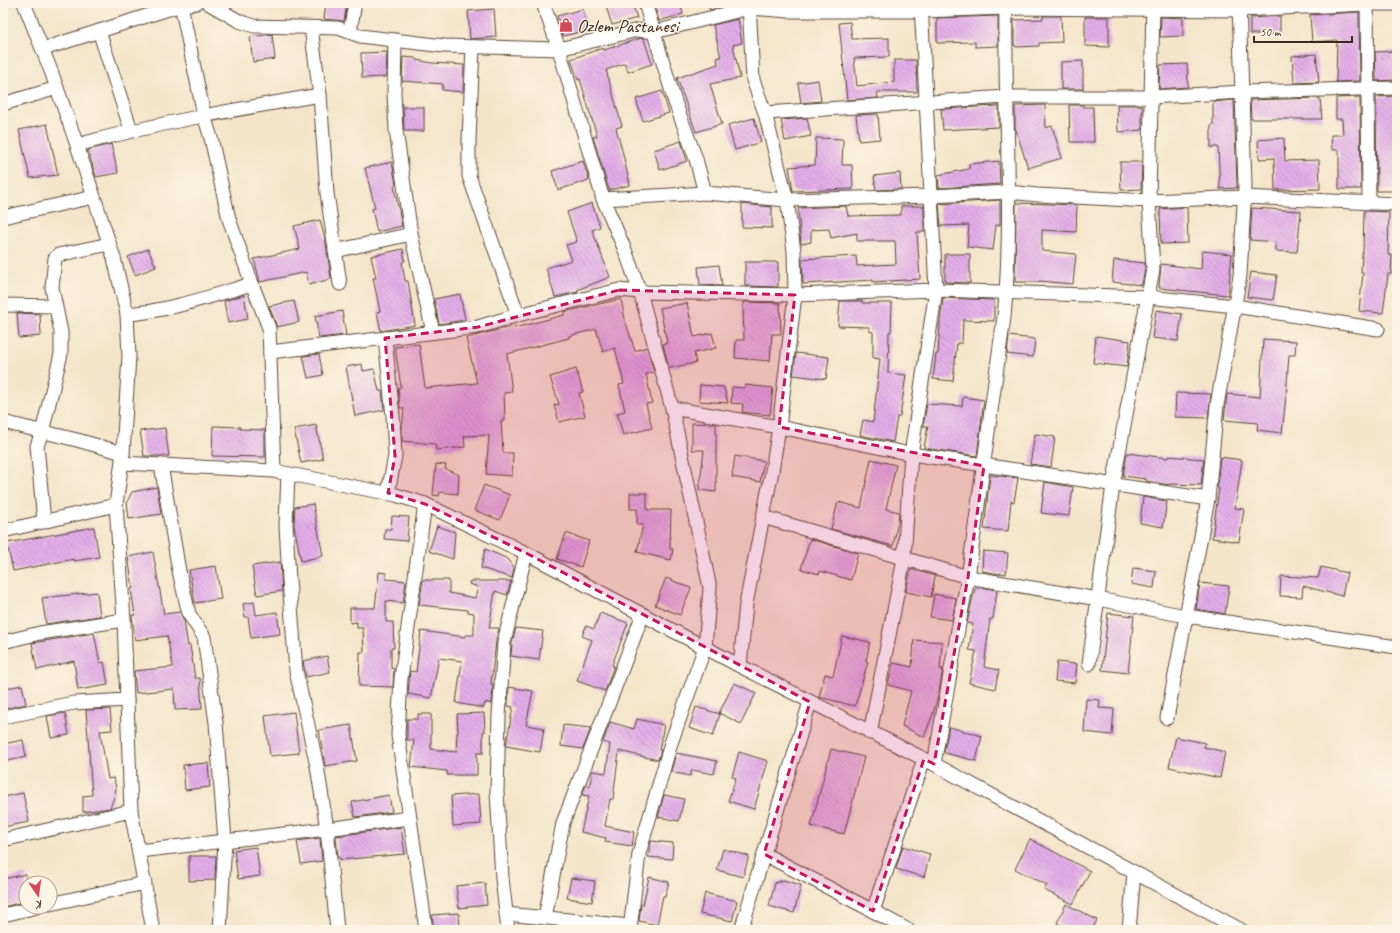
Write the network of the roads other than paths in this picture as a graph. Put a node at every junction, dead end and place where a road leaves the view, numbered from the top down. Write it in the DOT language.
graph roads {
  1 [pos="24,3"];
  2 [pos="196,3"];
  3 [pos="208,3"];
  4 [pos="356,3"];
  5 [pos="543,3"];
  6 [pos="645,3"];
  7 [pos="1367,3"];
  8 [pos="1397,4"];
  9 [pos="181,5"];
  10 [pos="1006,5"];
  11 [pos="749,6"];
  12 [pos="1153,6"];
  13 [pos="920,7"];
  14 [pos="1239,7"];
  15 [pos="225,8"];
  16 [pos="311,28"];
  17 [pos="100,31"];
  18 [pos="350,32"];
  19 [pos="654,32"];
  20 [pos="395,40"];
  21 [pos="473,47"];
  22 [pos="43,49"];
  23 [pos="559,49"];
  24 [pos="57,88"];
  25 [pos="1369,88"];
  26 [pos="1397,88"];
  27 [pos="1243,92"];
  28 [pos="320,95"];
  29 [pos="1006,97"];
  30 [pos="1151,97"];
  31 [pos="926,102"];
  32 [pos="3,104"];
  33 [pos="764,113"];
  34 [pos="204,115"];
  35 [pos="131,130"];
  36 [pos="76,145"];
  37 [pos="1009,192"];
  38 [pos="705,193"];
  39 [pos="931,196"];
  40 [pos="94,197"];
  41 [pos="1245,197"];
  42 [pos="603,199"];
  43 [pos="787,200"];
  44 [pos="1149,201"];
  45 [pos="1369,203"];
  46 [pos="1397,204"];
  47 [pos="3,217"];
  48 [pos="411,234"];
  49 [pos="109,244"];
  50 [pos="335,251"];
  51 [pos="252,284"];
  52 [pos="340,284"];
  53 [pos="936,290"];
  54 [pos="1006,291"];
  55 [pos="640,292"];
  56 [pos="795,295"];
  57 [pos="1148,297"];
  58 [pos="3,305"];
  59 [pos="55,306"];
  60 [pos="1235,306"];
  61 [pos="127,314"];
  62 [pos="518,315"];
  63 [pos="1378,328"];
  64 [pos="433,332"];
  65 [pos="386,338"];
  66 [pos="270,352"];
  67 [pos="672,408"];
  68 [pos="3,422"];
  69 [pos="779,427"];
  70 [pos="42,432"];
  71 [pos="911,454"];
  72 [pos="122,458"];
  73 [pos="161,465"];
  74 [pos="984,466"];
  75 [pos="274,471"];
  76 [pos="288,474"];
  77 [pos="1113,485"];
  78 [pos="388,493"];
  79 [pos="1208,499"];
  80 [pos="425,504"];
  81 [pos="116,505"];
  82 [pos="763,517"];
  83 [pos="44,522"];
  84 [pos="3,531"];
  85 [pos="526,553"];
  86 [pos="904,559"];
  87 [pos="968,577"];
  88 [pos="1098,599"];
  89 [pos="642,614"];
  90 [pos="1186,616"];
  91 [pos="124,620"];
  92 [pos="3,642"];
  93 [pos="705,646"];
  94 [pos="1397,647"];
  95 [pos="1089,664"];
  96 [pos="740,666"];
  97 [pos="127,700"];
  98 [pos="810,702"];
  99 [pos="3,717"];
  100 [pos="1167,718"];
  101 [pos="870,733"];
  102 [pos="929,762"];
  103 [pos="131,811"];
  104 [pos="409,818"];
  105 [pos="327,829"];
  106 [pos="3,840"];
  107 [pos="225,841"];
  108 [pos="139,851"];
  109 [pos="764,854"];
  110 [pos="1134,872"];
  111 [pos="145,883"];
  112 [pos="58,902"];
  113 [pos="873,910"];
  114 [pos="18,911"];
  115 [pos="506,914"];
  116 [pos="3,915"];
  117 [pos="545,918"];
  118 [pos="630,928"];
  119 [pos="153,930"];
  120 [pos="220,930"];
  121 [pos="337,930"];
  122 [pos="426,930"];
  123 [pos="508,930"];
  124 [pos="741,930"];
  125 [pos="908,930"];
  126 [pos="1129,930"];
  127 [pos="1241,930"];
  1 -- 22 [label="street"];
  2 -- 9 [label="street"];
  3 -- 15 [label="street"];
  4 -- 18 [label="street"];
  5 -- 23 [label="street"];
  6 -- 19 [label="street"];
  7 -- 8 [label="street"];
  7 -- 14 [label="street"];
  7 -- 25 [label="street"];
  9 -- 17 [label="street"];
  9 -- 34 [label="street"];
  10 -- 12 [label="street"];
  10 -- 13 [label="street"];
  10 -- 29 [label="street"];
  11 -- 13 [label="street"];
  11 -- 19 [label="street"];
  11 -- 33 [label="street"];
  12 -- 14 [label="street"];
  12 -- 30 [label="street"];
  13 -- 31 [label="street"];
  14 -- 27 [label="street"];
  15 -- 16 [label="street"];
  16 -- 18 [label="street"];
  16 -- 28 [label="street"];
  17 -- 22 [label="street"];
  17 -- 35 [label="street"];
  18 -- 20 [label="street"];
  19 -- 23 [label="street"];
  19 -- 38 [label="street"];
  20 -- 21 [label="street"];
  20 -- 48 [label="street"];
  21 -- 23 [label="street"];
  21 -- 62 [label="street"];
  22 -- 24 [label="street"];
  23 -- 42 [label="street"];
  24 -- 32 [label="street"];
  24 -- 36 [label="street"];
  25 -- 26 [label="street"];
  25 -- 27 [label="street"];
  25 -- 45 [label="street"];
  27 -- 30 [label="street"];
  27 -- 41 [label="street"];
  28 -- 34 [label="street"];
  28 -- 50 [label="street"];
  29 -- 30 [label="street"];
  29 -- 31 [label="street"];
  29 -- 37 [label="street"];
  30 -- 44 [label="street"];
  31 -- 33 [label="street"];
  31 -- 39 [label="street"];
  33 -- 43 [label="street"];
  34 -- 35 [label="street"];
  34 -- 51 [label="street"];
  35 -- 36 [label="street"];
  36 -- 40 [label="street"];
  37 -- 39 [label="street"];
  37 -- 44 [label="street"];
  37 -- 54 [label="street"];
  38 -- 42 [label="street"];
  38 -- 43 [label="street"];
  39 -- 43 [label="street"];
  39 -- 53 [label="street"];
  40 -- 47 [label="street"];
  40 -- 49 [label="street"];
  41 -- 44 [label="street"];
  41 -- 45 [label="street"];
  41 -- 60 [label="street"];
  42 -- 55 [label="street"];
  43 -- 56 [label="street"];
  44 -- 57 [label="street"];
  45 -- 46 [label="street"];
  48 -- 50 [label="street"];
  48 -- 64 [label="street"];
  49 -- 59 [label="street"];
  49 -- 61 [label="street"];
  50 -- 52 [label="street"];
  51 -- 61 [label="street"];
  51 -- 66 [label="street"];
  53 -- 54 [label="street"];
  53 -- 56 [label="street"];
  53 -- 71 [label="street"];
  54 -- 57 [label="street"];
  54 -- 74 [label="street"];
  55 -- 56 [label="street"];
  55 -- 62 [label="street"];
  55 -- 67 [label="street"];
  56 -- 69 [label="street"];
  57 -- 60 [label="street"];
  57 -- 77 [label="street"];
  58 -- 59 [label="street"];
  59 -- 70 [label="street"];
  60 -- 63 [label="street"];
  60 -- 79 [label="street"];
  61 -- 72 [label="street"];
  62 -- 64 [label="street"];
  64 -- 65 [label="street"];
  65 -- 66 [label="street"];
  65 -- 78 [label="street"];
  66 -- 75 [label="street"];
  67 -- 69 [label="street"];
  67 -- 93 [label="street"];
  68 -- 70 [label="street"];
  69 -- 71 [label="street"];
  69 -- 82 [label="street"];
  70 -- 72 [label="street"];
  70 -- 83 [label="street"];
  71 -- 74 [label="street"];
  71 -- 86 [label="street"];
  72 -- 73 [label="street"];
  72 -- 81 [label="street"];
  73 -- 75 [label="street"];
  73 -- 107 [label="street"];
  74 -- 77 [label="street"];
  74 -- 87 [label="street"];
  75 -- 76 [label="street"];
  76 -- 78 [label="street"];
  76 -- 105 [label="street"];
  77 -- 79 [label="street"];
  77 -- 88 [label="street"];
  78 -- 80 [label="street"];
  79 -- 90 [label="street"];
  80 -- 85 [label="street"];
  80 -- 104 [label="street"];
  81 -- 83 [label="street"];
  81 -- 91 [label="street"];
  82 -- 86 [label="street"];
  82 -- 96 [label="street"];
  83 -- 84 [label="street"];
  85 -- 89 [label="street"];
  85 -- 115 [label="street"];
  86 -- 87 [label="street"];
  86 -- 101 [label="street"];
  87 -- 88 [label="street"];
  87 -- 102 [label="street"];
  88 -- 90 [label="street"];
  88 -- 95 [label="street"];
  89 -- 93 [label="street"];
  89 -- 117 [label="street"];
  90 -- 94 [label="street"];
  90 -- 100 [label="street"];
  91 -- 92 [label="street"];
  91 -- 97 [label="street"];
  93 -- 96 [label="street"];
  93 -- 118 [label="street"];
  96 -- 98 [label="street"];
  97 -- 99 [label="street"];
  97 -- 103 [label="street"];
  98 -- 101 [label="street"];
  98 -- 109 [label="street"];
  101 -- 102 [label="street"];
  102 -- 110 [label="street"];
  102 -- 113 [label="street"];
  103 -- 106 [label="street"];
  103 -- 108 [label="street"];
  104 -- 105 [label="street"];
  104 -- 122 [label="street"];
  105 -- 107 [label="street"];
  105 -- 121 [label="street"];
  107 -- 108 [label="street"];
  107 -- 120 [label="street"];
  108 -- 111 [label="street"];
  109 -- 113 [label="street"];
  109 -- 124 [label="street"];
  110 -- 126 [label="street"];
  110 -- 127 [label="street"];
  111 -- 112 [label="street"];
  111 -- 119 [label="street"];
  113 -- 125 [label="street"];
  114 -- 116 [label="street"];
  115 -- 117 [label="street"];
  115 -- 123 [label="street"];
  117 -- 118 [label="street"];
}
